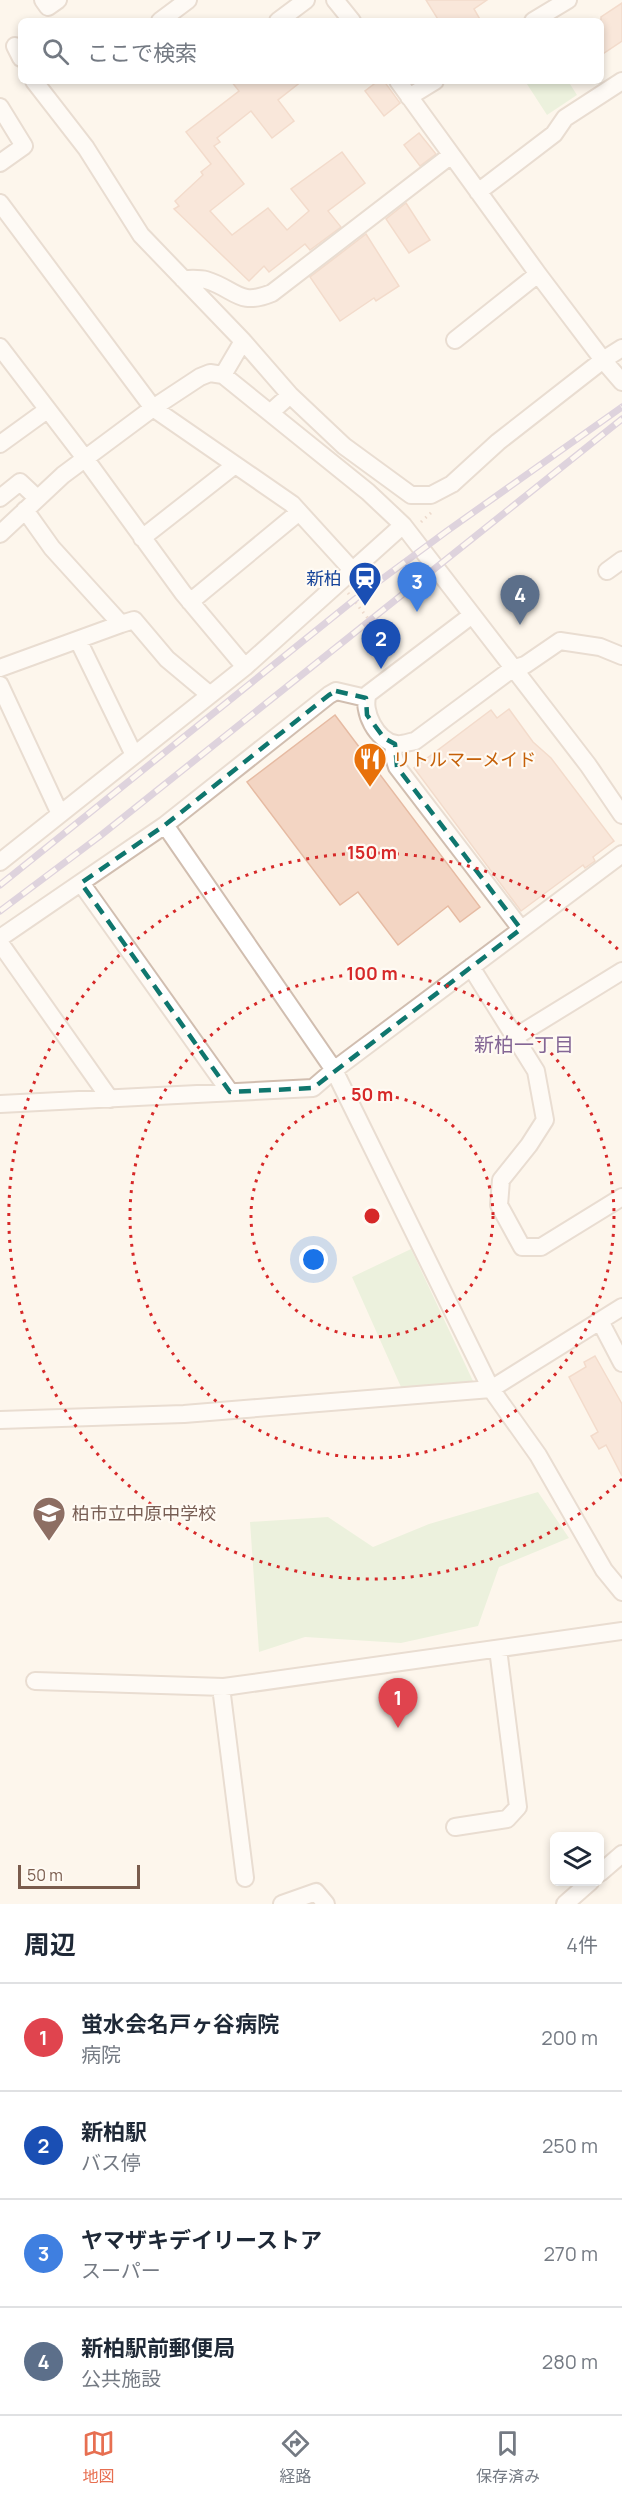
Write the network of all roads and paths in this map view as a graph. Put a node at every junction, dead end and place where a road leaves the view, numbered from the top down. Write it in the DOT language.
graph roads {
  1 [pos="43,0"];
  2 [pos="58,0"];
  3 [pos="188,0"];
  4 [pos="306,0"];
  5 [pos="335,0"];
  6 [pos="568,0"];
  7 [pos="164,18"];
  8 [pos="282,18"];
  9 [pos="350,18"];
  10 [pos="538,18"];
  11 [pos="622,81"];
  12 [pos="36,84"];
  13 [pos="400,84"];
  14 [pos="430,84"];
  15 [pos="409,97"];
  16 [pos="0,106"];
  17 [pos="450,156"];
  18 [pos="0,163"];
  19 [pos="478,192"];
  20 [pos="0,203"];
  21 [pos="538,274"];
  22 [pos="183,279"];
  23 [pos="454,340"];
  24 [pos="243,342"];
  25 [pos="0,347"];
  26 [pos="622,348"];
  27 [pos="603,360"];
  28 [pos="223,375"];
  29 [pos="622,382"];
  30 [pos="290,395"];
  31 [pos="153,408"];
  32 [pos="47,410"];
  33 [pos="271,412"];
  34 [pos="0,444"];
  35 [pos="84,457"];
  36 [pos="235,465"];
  37 [pos="0,498"];
  38 [pos="31,504"];
  39 [pos="299,512"];
  40 [pos="403,525"];
  41 [pos="0,534"];
  42 [pos="142,538"];
  43 [pos="622,560"];
  44 [pos="353,571"];
  45 [pos="607,571"];
  46 [pos="340,583"];
  47 [pos="190,602"];
  48 [pos="472,615"];
  49 [pos="122,624"];
  50 [pos="78,640"];
  51 [pos="622,656"];
  52 [pos="404,665"];
  53 [pos="245,667"];
  54 [pos="0,668"];
  55 [pos="512,669"];
  56 [pos="0,685"];
  57 [pos="210,695"];
  58 [pos="366,698"];
  59 [pos="395,744"];
  60 [pos="134,755"];
  61 [pos="60,814"];
  62 [pos="622,815"];
  63 [pos="165,825"];
  64 [pos="622,854"];
  65 [pos="0,862"];
  66 [pos="81,883"];
  67 [pos="521,929"];
  68 [pos="0,938"];
  69 [pos="0,943"];
  70 [pos="471,967"];
  71 [pos="622,971"];
  72 [pos="515,1037"];
  73 [pos="334,1070"];
  74 [pos="230,1092"];
  75 [pos="110,1099"];
  76 [pos="0,1104"];
  77 [pos="622,1197"];
  78 [pos="622,1307"];
  79 [pos="600,1321"];
  80 [pos="622,1363"];
  81 [pos="491,1389"];
  82 [pos="0,1420"];
  83 [pos="622,1592"];
  84 [pos="622,1631"];
  85 [pos="498,1649"];
  86 [pos="35,1681"];
  87 [pos="221,1687"];
  88 [pos="455,1827"];
  89 [pos="622,1854"];
  90 [pos="604,1870"];
  91 [pos="245,1878"];
  92 [pos="585,1886"];
  93 [pos="282,1904"];
  94 [pos="326,1904"];
  95 [pos="565,1904"];
  1 -- 2 [label="street"];
  3 -- 7 [label="street"];
  4 -- 8 [label="street"];
  5 -- 9 [label="street"];
  6 -- 10 [label="street"];
  11 -- 19 [label="street"];
  12 -- 22 [label="street"];
  13 -- 15 [label="street"];
  14 -- 15 [label="street"];
  15 -- 17 [label="street"];
  16 -- 18 [label="street"];
  17 -- 19 [label="street"];
  17 -- 22 [label="street"];
  19 -- 21 [label="street"];
  20 -- 31 [label="street"];
  21 -- 23 [label="street"];
  21 -- 27 [label="street"];
  22 -- 24 [label="street"];
  24 -- 28 [label="street"];
  24 -- 30 [label="street"];
  25 -- 32 [label="street"];
  26 -- 27 [label="street"];
  27 -- 29 [label="street"];
  27 -- 30 [label="street"];
  28 -- 31 [label="street"];
  28 -- 33 [label="street"];
  30 -- 33 [label="street"];
  31 -- 35 [label="street"];
  31 -- 36 [label="street"];
  32 -- 34 [label="street"];
  32 -- 35 [label="street"];
  33 -- 40 [label="street"];
  35 -- 38 [label="street"];
  35 -- 42 [label="street"];
  36 -- 39 [label="street"];
  36 -- 42 [label="street"];
  37 -- 38 [label="street"];
  38 -- 41 [label="street"];
  38 -- 49 [label="street"];
  39 -- 44 [label="street"];
  39 -- 47 [label="street"];
  40 -- 44 [label="street"];
  40 -- 48 [label="street"];
  42 -- 47 [label="street"];
  43 -- 45 [label="street"];
  44 -- 46 [label="street"];
  46 -- 52 [label="path"];
  46 -- 53 [label="street"];
  47 -- 53 [label="street"];
  48 -- 52 [label="street"];
  48 -- 55 [label="street"];
  49 -- 50 [label="street"];
  49 -- 57 [label="street"];
  50 -- 54 [label="street"];
  50 -- 60 [label="street"];
  51 -- 55 [label="street"];
  52 -- 58 [label="street"];
  53 -- 57 [label="street"];
  55 -- 59 [label="street"];
  55 -- 62 [label="street"];
  56 -- 61 [label="street"];
  57 -- 60 [label="street"];
  58 -- 59 [label="street"];
  58 -- 63 [label="street"];
  59 -- 67 [label="street"];
  60 -- 61 [label="street"];
  61 -- 65 [label="street"];
  63 -- 66 [label="street"];
  63 -- 73 [label="street"];
  64 -- 67 [label="street"];
  66 -- 68 [label="street"];
  66 -- 74 [label="street"];
  67 -- 70 [label="street"];
  69 -- 75 [label="street"];
  70 -- 72 [label="street"];
  70 -- 73 [label="street"];
  71 -- 72 [label="street"];
  72 -- 77 [label="street"];
  73 -- 74 [label="street"];
  73 -- 81 [label="street"];
  74 -- 75 [label="street"];
  75 -- 76 [label="street"];
  78 -- 79 [label="street"];
  79 -- 80 [label="street"];
  79 -- 81 [label="street"];
  81 -- 82 [label="street"];
  81 -- 83 [label="street"];
  84 -- 85 [label="street"];
  85 -- 87 [label="street"];
  85 -- 88 [label="street"];
  86 -- 87 [label="street"];
  87 -- 91 [label="street"];
  89 -- 90 [label="street"];
  92 -- 95 [label="street"];
  93 -- 94 [label="street"];
}
